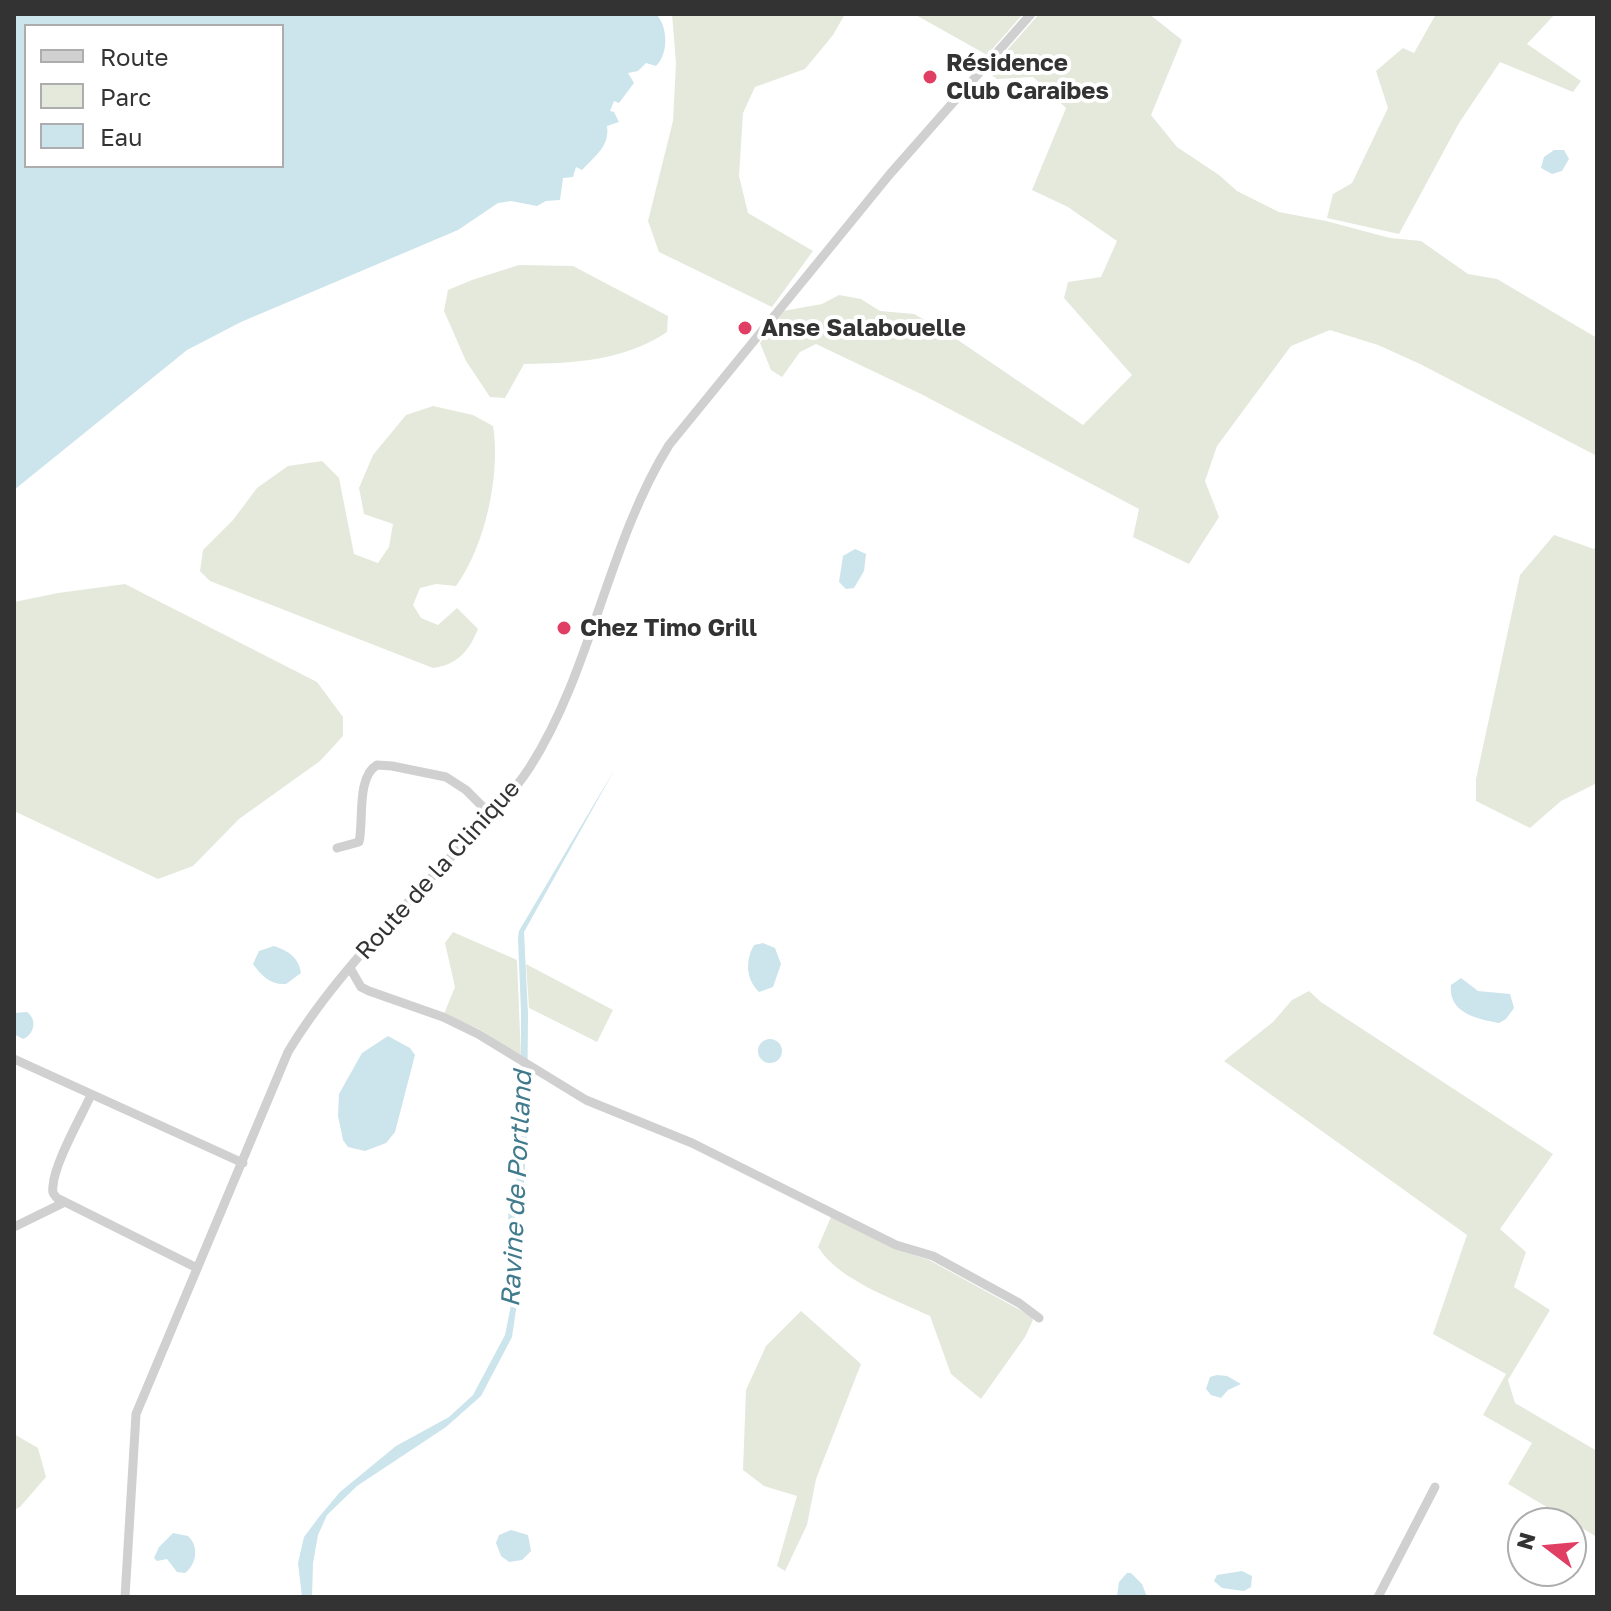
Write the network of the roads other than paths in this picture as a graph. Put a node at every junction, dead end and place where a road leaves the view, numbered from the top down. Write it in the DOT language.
graph roads {
  1 [pos="1031,14"];
  2 [pos="491,815"];
  3 [pos="337,848"];
  4 [pos="350,968"];
  5 [pos="14,1059"];
  6 [pos="91,1095"];
  7 [pos="243,1163"];
  8 [pos="65,1202"];
  9 [pos="14,1227"];
  10 [pos="197,1268"];
  11 [pos="1039,1318"];
  12 [pos="1435,1487"];
  13 [pos="125,1597"];
  14 [pos="1378,1597"];
  1 -- 2 [label="street, Route de la Clinique"];
  2 -- 3 [label="street"];
  2 -- 4 [label="street, Route de la Clinique"];
  4 -- 7 [label="street, Route de la Clinique"];
  4 -- 11 [label="street"];
  5 -- 6 [label="street"];
  6 -- 7 [label="street"];
  6 -- 8 [label="street"];
  7 -- 10 [label="street, Route de la Clinique"];
  8 -- 9 [label="street"];
  8 -- 10 [label="street"];
  10 -- 13 [label="street, Route de la Clinique"];
  12 -- 14 [label="street"];
}
